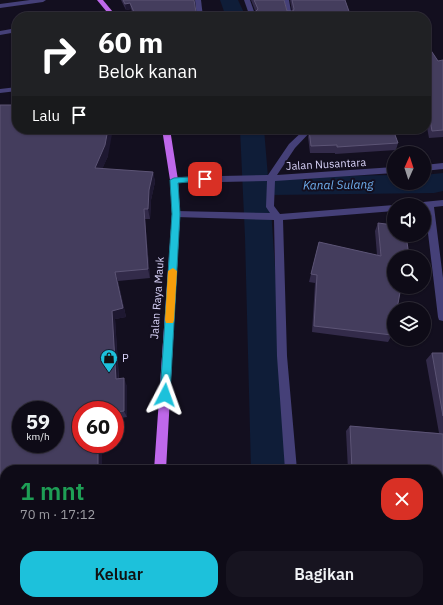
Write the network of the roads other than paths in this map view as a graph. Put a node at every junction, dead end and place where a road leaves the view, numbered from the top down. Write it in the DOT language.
graph roads {
  1 [pos="44,0"];
  2 [pos="100,0"];
  3 [pos="198,0"];
  4 [pos="248,0"];
  5 [pos="286,0"];
  6 [pos="0,6"];
  7 [pos="110,12"];
  8 [pos="199,12"];
  9 [pos="252,12"];
  10 [pos="288,12"];
  11 [pos="12,31"];
  12 [pos="0,33"];
  13 [pos="12,90"];
  14 [pos="0,91"];
  15 [pos="167,134"];
  16 [pos="304,134"];
  17 [pos="443,166"];
  18 [pos="431,167"];
  19 [pos="387,171"];
  20 [pos="174,180"];
  21 [pos="271,180"];
  22 [pos="443,203"];
  23 [pos="431,204"];
  24 [pos="387,209"];
  25 [pos="176,214"];
  26 [pos="278,218"];
  27 [pos="431,238"];
  28 [pos="443,317"];
  29 [pos="160,465"];
  30 [pos="291,465"];
  1 -- 6 [label="street"];
  2 -- 7 [label="main road"];
  3 -- 8 [label="street"];
  4 -- 9 [label="street"];
  5 -- 10 [label="street"];
  11 -- 12 [label="street"];
  13 -- 14 [label="street"];
  15 -- 20 [label="main road, Jalan Raya Mauk"];
  16 -- 21 [label="street"];
  17 -- 18 [label="street"];
  19 -- 21 [label="street, Jalan Nusantara"];
  20 -- 21 [label="street, Jalan Nusantara"];
  20 -- 25 [label="main road, Jalan Raya Mauk"];
  21 -- 26 [label="street"];
  22 -- 23 [label="street"];
  24 -- 26 [label="street"];
  25 -- 26 [label="street"];
  25 -- 29 [label="main road, Jalan Raya Mauk"];
  26 -- 30 [label="street"];
  27 -- 28 [label="street"];
}
